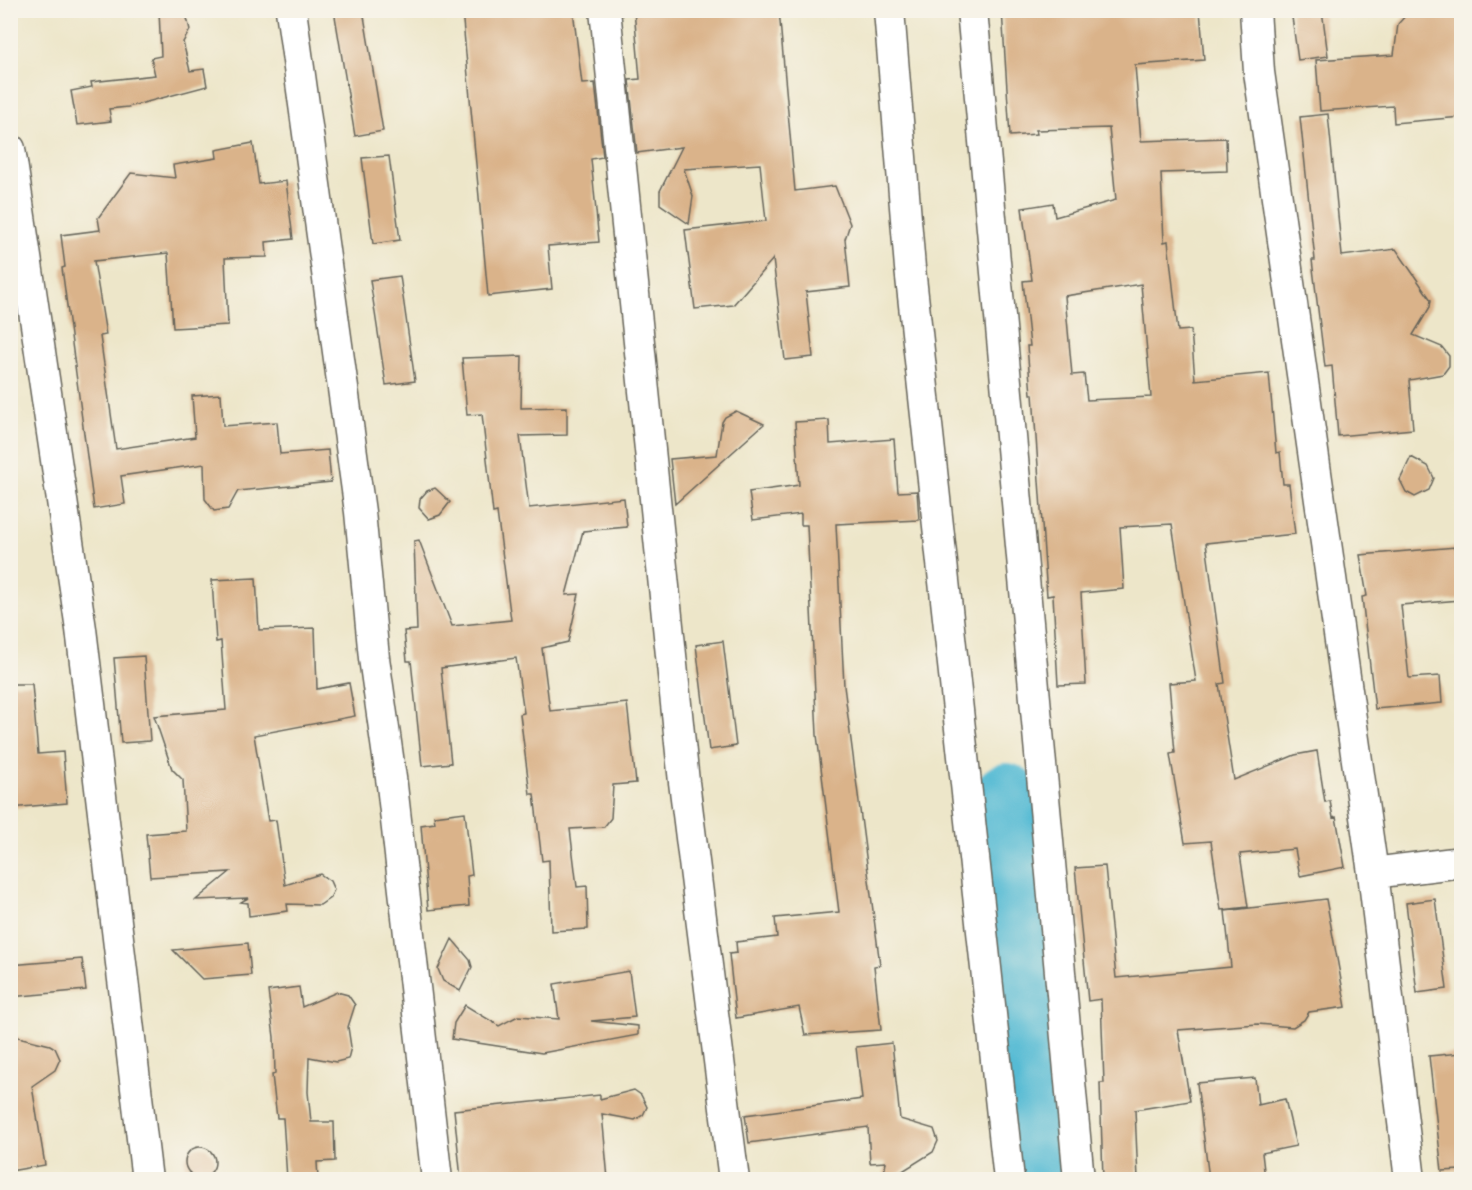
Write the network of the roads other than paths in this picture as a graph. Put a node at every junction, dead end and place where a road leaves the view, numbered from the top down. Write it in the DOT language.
graph roads {
  1 [pos="291,10"];
  2 [pos="605,10"];
  3 [pos="889,10"];
  4 [pos="972,10"];
  5 [pos="1255,10"];
  6 [pos="10,149"];
  7 [pos="1461,862"];
  8 [pos="1373,873"];
  9 [pos="147,1179"];
  10 [pos="437,1179"];
  11 [pos="734,1179"];
  12 [pos="1009,1179"];
  13 [pos="1079,1179"];
  14 [pos="1410,1179"];
  1 -- 10 [label="street"];
  2 -- 11 [label="street"];
  3 -- 12 [label="street"];
  4 -- 13 [label="street"];
  5 -- 8 [label="street"];
  6 -- 9 [label="street"];
  7 -- 8 [label="street"];
  8 -- 14 [label="street"];
}
